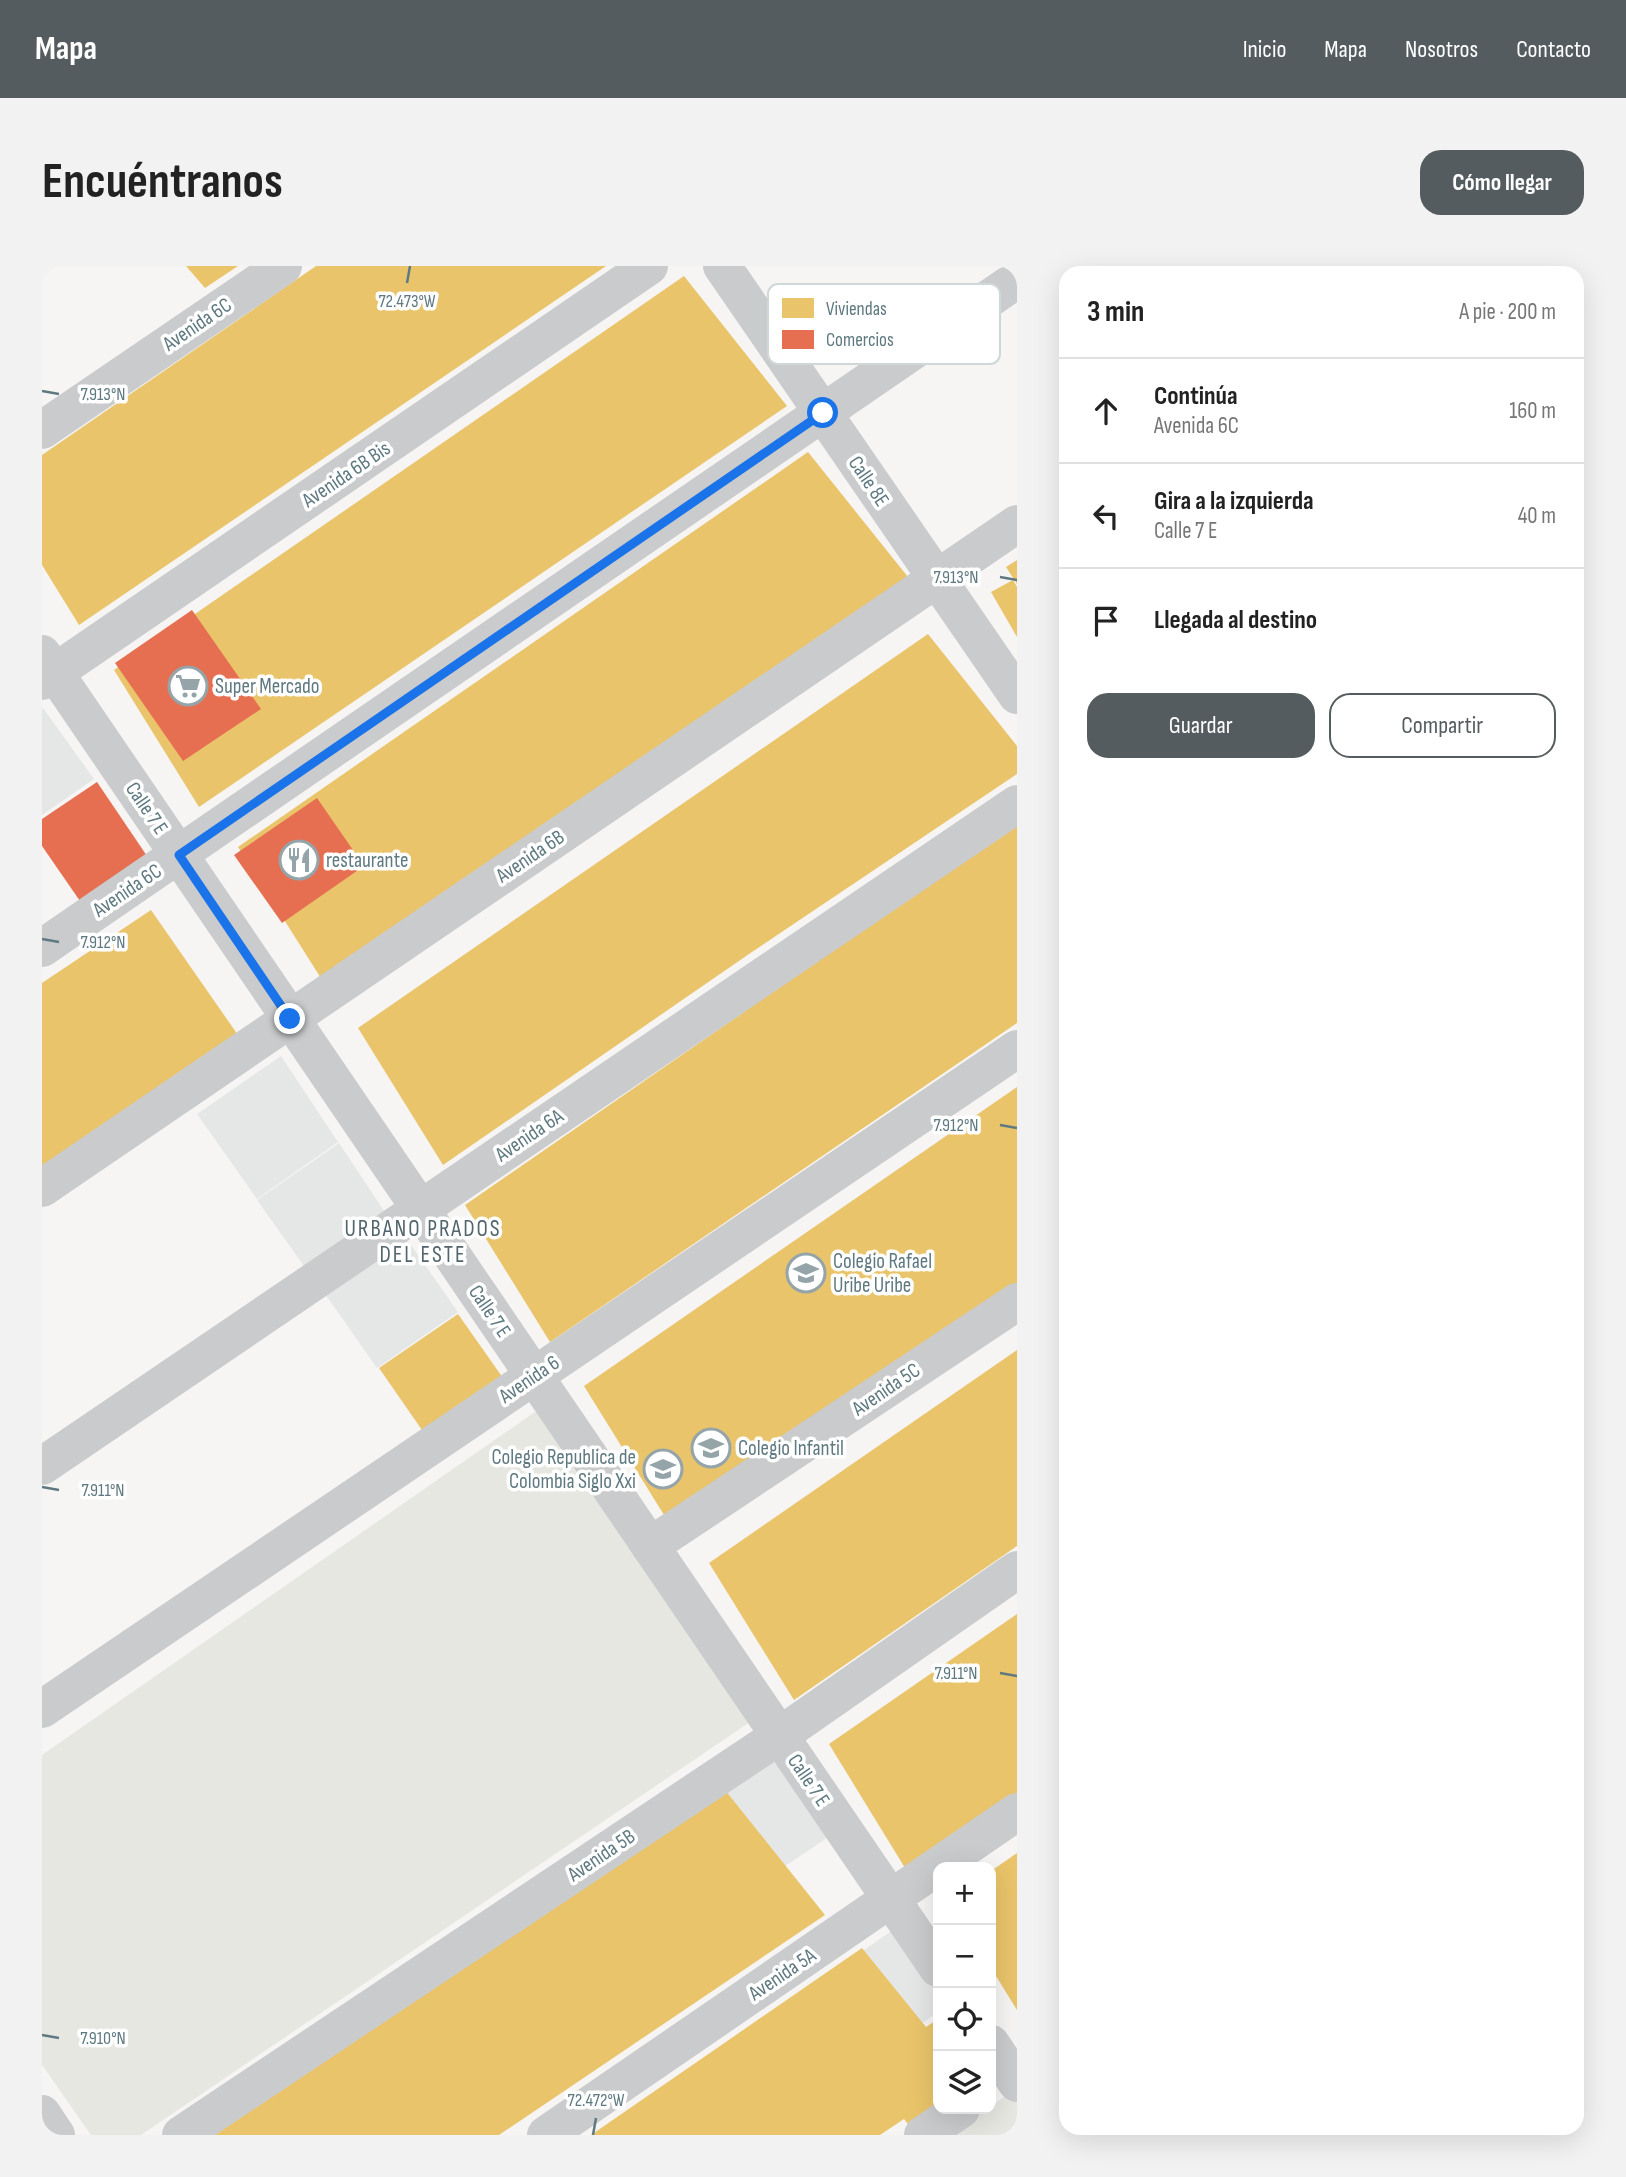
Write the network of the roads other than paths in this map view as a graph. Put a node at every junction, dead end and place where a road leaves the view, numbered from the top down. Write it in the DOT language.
graph roads {
  1 [pos="283,266"];
  2 [pos="649,266"];
  3 [pos="722,266"];
  4 [pos="768,333"];
  5 [pos="789,364"];
  6 [pos="892,364"];
  7 [pos="823,413"];
  8 [pos="42,430"];
  9 [pos="1017,524"];
  10 [pos="937,579"];
  11 [pos="46,670"];
  12 [pos="1017,695"];
  13 [pos="1017,804"];
  14 [pos="179,855"];
  15 [pos="42,948"];
  16 [pos="290,1019"];
  17 [pos="1017,1049"];
  18 [pos="42,1188"];
  19 [pos="421,1209"];
  20 [pos="1017,1302"];
  21 [pos="534,1376"];
  22 [pos="42,1466"];
  23 [pos="650,1546"];
  24 [pos="1017,1570"];
  25 [pos="42,1709"];
  26 [pos="779,1736"];
  27 [pos="1017,1812"];
  28 [pos="891,1899"];
  29 [pos="933,1961"];
  30 [pos="42,2114"];
  31 [pos="954,2114"];
  32 [pos="56,2135"];
  33 [pos="181,2135"];
  34 [pos="546,2135"];
  35 [pos="923,2135"];
  1 -- 8 [label="street, Avenida 6C"];
  2 -- 11 [label="street, Avenida 6B Bis"];
  3 -- 4 [label="street, Calle 8E"];
  5 -- 7 [label="street, Calle 8E"];
  6 -- 7 [label="street, Avenida 6C"];
  7 -- 10 [label="street, Calle 8E"];
  7 -- 14 [label="street, Avenida 6C"];
  9 -- 10 [label="street, Avenida 6B"];
  10 -- 12 [label="street, Calle 8E"];
  10 -- 16 [label="street, Avenida 6B"];
  11 -- 14 [label="street, Calle 7 E"];
  13 -- 19 [label="street, Avenida 6A"];
  14 -- 15 [label="street, Avenida 6C"];
  14 -- 16 [label="street, Calle 7 E"];
  16 -- 18 [label="street, Avenida 6B"];
  16 -- 19 [label="street, Calle 7 E"];
  17 -- 21 [label="street, Avenida 6"];
  19 -- 21 [label="street, Calle 7 E"];
  19 -- 22 [label="street, Avenida 6A"];
  20 -- 23 [label="street, Avenida 5C"];
  21 -- 23 [label="street, Calle 7 E"];
  21 -- 25 [label="street, Avenida 6"];
  23 -- 26 [label="street, Calle 7 E"];
  24 -- 26 [label="street, Avenida 5B"];
  26 -- 28 [label="street, Calle 7 E"];
  26 -- 33 [label="street, Avenida 5B"];
  27 -- 28 [label="street, Avenida 5A"];
  28 -- 29 [label="street, Calle 7 E"];
  28 -- 34 [label="street, Avenida 5A"];
  30 -- 32 [label="street"];
  31 -- 35 [label="street"];
}
